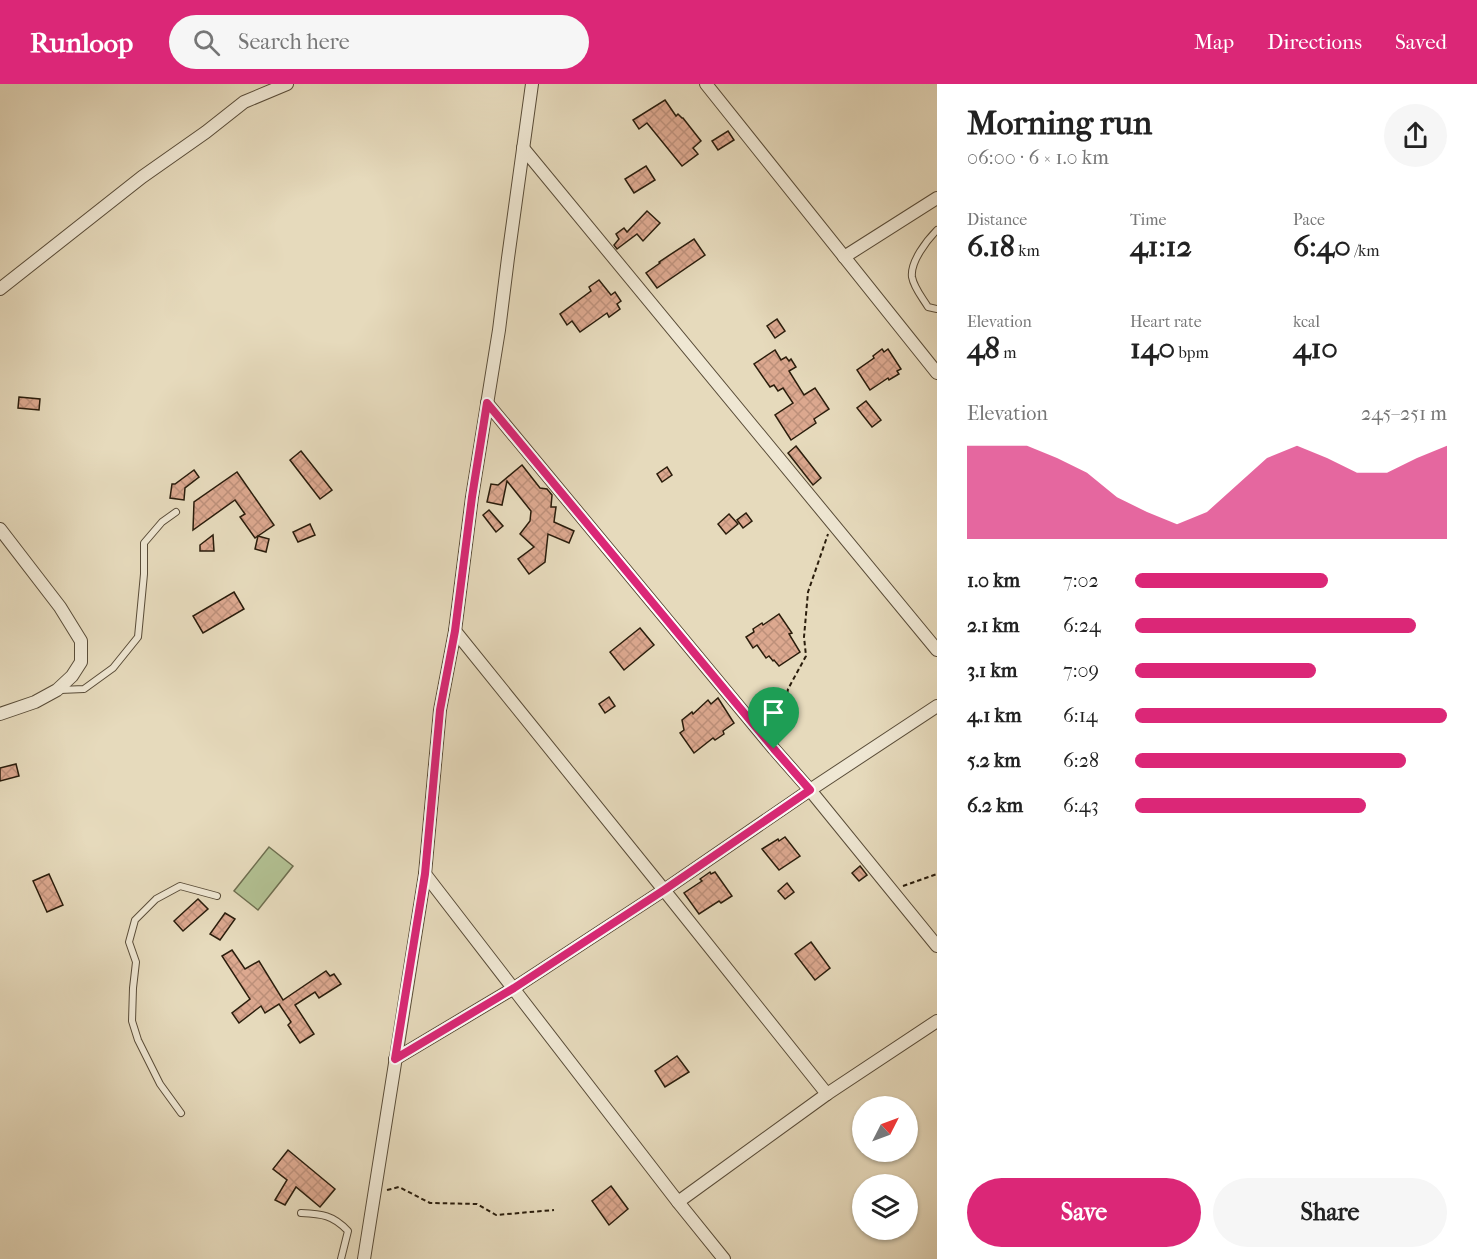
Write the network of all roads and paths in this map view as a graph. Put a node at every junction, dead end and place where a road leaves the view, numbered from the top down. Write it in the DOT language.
graph roads {
  1 [pos="287,84"];
  2 [pos="532,84"];
  3 [pos="706,84"];
  4 [pos="523,148"];
  5 [pos="937,198"];
  6 [pos="937,230"];
  7 [pos="844,257"];
  8 [pos="0,289"];
  9 [pos="937,309"];
  10 [pos="937,372"];
  11 [pos="487,403"];
  12 [pos="176,512"];
  13 [pos="832,522"];
  14 [pos="0,529"];
  15 [pos="455,631"];
  16 [pos="937,651"];
  17 [pos="57,690"];
  18 [pos="937,706"];
  19 [pos="0,714"];
  20 [pos="774,749"];
  21 [pos="810,790"];
  22 [pos="425,874"];
  23 [pos="937,874"];
  24 [pos="664,890"];
  25 [pos="893,890"];
  26 [pos="217,896"];
  27 [pos="937,946"];
  28 [pos="514,988"];
  29 [pos="937,1021"];
  30 [pos="395,1059"];
  31 [pos="826,1095"];
  32 [pos="181,1113"];
  33 [pos="375,1193"];
  34 [pos="678,1202"];
  35 [pos="554,1210"];
  36 [pos="301,1213"];
  37 [pos="341,1259"];
  38 [pos="364,1259"];
  39 [pos="724,1259"];
  1 -- 8 [label="street"];
  2 -- 4 [label="street"];
  3 -- 7 [label="street"];
  4 -- 11 [label="street"];
  4 -- 13 [label="street"];
  5 -- 7 [label="street"];
  6 -- 9 [label="lane"];
  7 -- 10 [label="street"];
  11 -- 15 [label="street"];
  11 -- 20 [label="street"];
  12 -- 17 [label="lane"];
  13 -- 16 [label="street"];
  13 -- 20 [label="path"];
  14 -- 17 [label="street"];
  15 -- 22 [label="street"];
  15 -- 24 [label="street"];
  17 -- 19 [label="street"];
  18 -- 21 [label="street"];
  20 -- 21 [label="street"];
  21 -- 24 [label="street"];
  21 -- 25 [label="street"];
  22 -- 28 [label="street"];
  22 -- 30 [label="street"];
  23 -- 25 [label="path"];
  24 -- 28 [label="street"];
  24 -- 31 [label="street"];
  25 -- 27 [label="street"];
  26 -- 32 [label="lane"];
  28 -- 30 [label="street"];
  28 -- 34 [label="street"];
  29 -- 31 [label="street"];
  30 -- 33 [label="street"];
  31 -- 34 [label="street"];
  33 -- 35 [label="path"];
  33 -- 38 [label="street"];
  34 -- 39 [label="street"];
  36 -- 37 [label="lane"];
}
